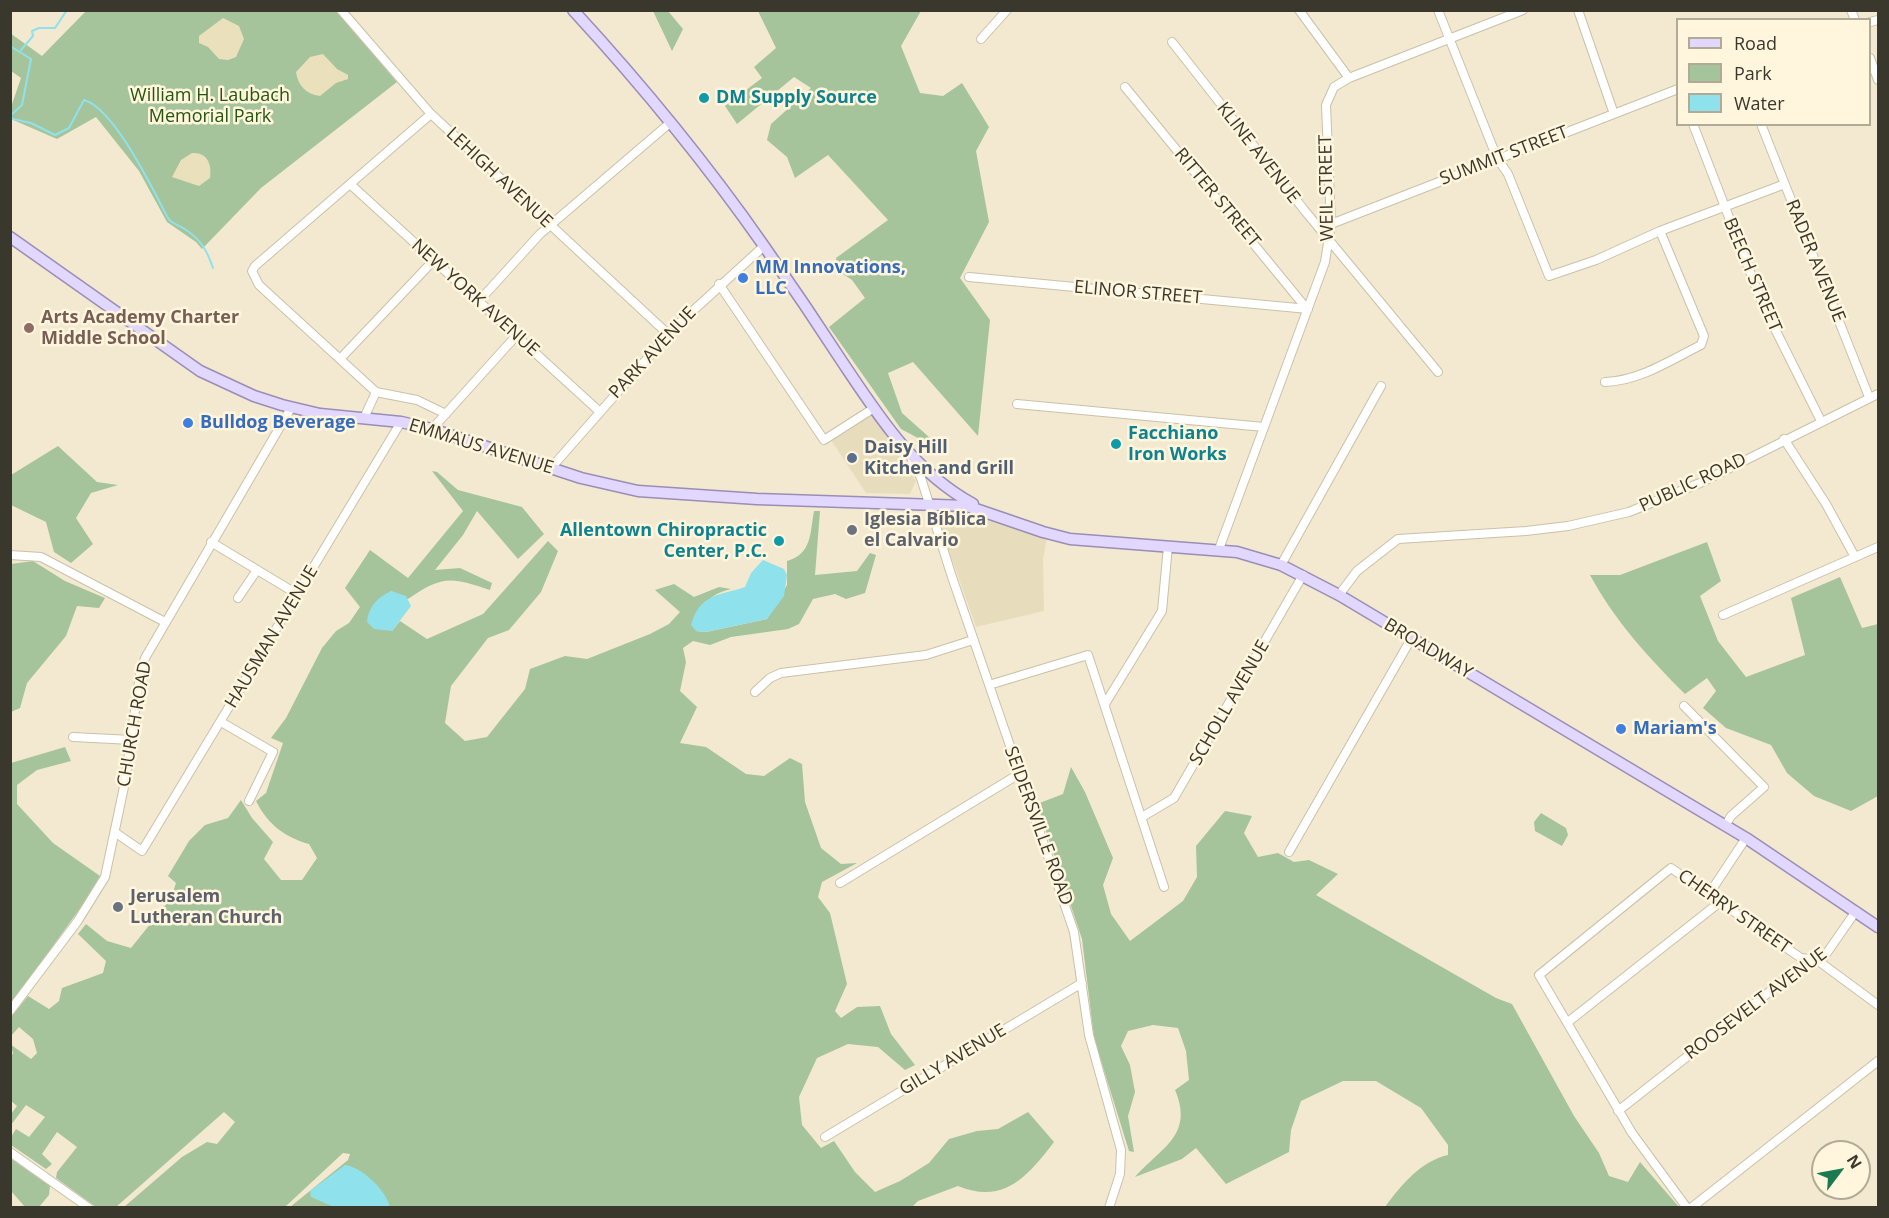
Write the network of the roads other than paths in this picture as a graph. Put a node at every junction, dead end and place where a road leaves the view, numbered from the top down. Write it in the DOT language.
graph roads {
  1 [pos="341,10"];
  2 [pos="573,10"];
  3 [pos="1007,10"];
  4 [pos="1299,10"];
  5 [pos="1438,10"];
  6 [pos="1523,10"];
  7 [pos="1578,10"];
  8 [pos="981,39"];
  9 [pos="1450,40"];
  10 [pos="1172,42"];
  11 [pos="1871,62"];
  12 [pos="1349,78"];
  13 [pos="1878,80"];
  14 [pos="1125,87"];
  15 [pos="1676,89"];
  16 [pos="430,114"];
  17 [pos="1614,114"];
  18 [pos="671,122"];
  19 [pos="1694,126"];
  20 [pos="1762,126"];
  21 [pos="1497,158"];
  22 [pos="350,184"];
  23 [pos="1785,184"];
  24 [pos="1724,207"];
  25 [pos="1330,224"];
  26 [pos="550,225"];
  27 [pos="1660,231"];
  28 [pos="10,237"];
  29 [pos="1329,241"];
  30 [pos="764,246"];
  31 [pos="434,260"];
  32 [pos="969,276"];
  33 [pos="719,284"];
  34 [pos="479,301"];
  35 [pos="1308,309"];
  36 [pos="668,334"];
  37 [pos="516,336"];
  38 [pos="340,359"];
  39 [pos="1438,372"];
  40 [pos="1605,382"];
  41 [pos="1381,386"];
  42 [pos="376,392"];
  43 [pos="1878,394"];
  44 [pos="1869,397"];
  45 [pos="1017,404"];
  46 [pos="291,408"];
  47 [pos="874,408"];
  48 [pos="600,412"];
  49 [pos="446,414"];
  50 [pos="364,418"];
  51 [pos="1821,421"];
  52 [pos="401,422"];
  53 [pos="1264,427"];
  54 [pos="432,429"];
  55 [pos="1784,439"];
  56 [pos="908,453"];
  57 [pos="551,468"];
  58 [pos="928,505"];
  59 [pos="987,511"];
  60 [pos="211,542"];
  61 [pos="1168,546"];
  62 [pos="1878,547"];
  63 [pos="1219,549"];
  64 [pos="10,555"];
  65 [pos="1855,557"];
  66 [pos="1281,565"];
  67 [pos="257,570"];
  68 [pos="1304,575"];
  69 [pos="297,594"];
  70 [pos="1339,596"];
  71 [pos="238,598"];
  72 [pos="1723,615"];
  73 [pos="165,622"];
  74 [pos="1411,639"];
  75 [pos="974,640"];
  76 [pos="989,685"];
  77 [pos="755,692"];
  78 [pos="1105,704"];
  79 [pos="1684,706"];
  80 [pos="221,722"];
  81 [pos="74,737"];
  82 [pos="132,740"];
  83 [pos="1019,774"];
  84 [pos="249,801"];
  85 [pos="1142,817"];
  86 [pos="1725,826"];
  87 [pos="116,833"];
  88 [pos="1746,838"];
  89 [pos="1288,852"];
  90 [pos="840,883"];
  91 [pos="1164,888"];
  92 [pos="1709,894"];
  93 [pos="1720,902"];
  94 [pos="1856,911"];
  95 [pos="1878,927"];
  96 [pos="1817,960"];
  97 [pos="1082,983"];
  98 [pos="1878,1005"];
  99 [pos="10,1011"];
  100 [pos="1568,1022"];
  101 [pos="1878,1061"];
  102 [pos="1618,1111"];
  103 [pos="825,1137"];
  104 [pos="10,1152"];
  105 [pos="88,1208"];
  106 [pos="1108,1208"];
  107 [pos="1689,1208"];
  1 -- 16 [label="street, LEHIGH AVENUE"];
  2 -- 18 [label="main road"];
  3 -- 8 [label="street"];
  4 -- 12 [label="street"];
  5 -- 9 [label="street"];
  6 -- 9 [label="street, WEIL STREET"];
  7 -- 17 [label="street"];
  9 -- 12 [label="street, WEIL STREET"];
  9 -- 21 [label="street"];
  10 -- 29 [label="street, KLINE AVENUE"];
  11 -- 13 [label="street"];
  12 -- 25 [label="street, WEIL STREET"];
  14 -- 35 [label="street, RITTER STREET"];
  15 -- 17 [label="street, SUMMIT STREET"];
  16 -- 22 [label="street"];
  16 -- 26 [label="street, LEHIGH AVENUE"];
  17 -- 21 [label="street, SUMMIT STREET"];
  18 -- 26 [label="street"];
  18 -- 30 [label="main road"];
  19 -- 24 [label="street, BEECH STREET"];
  20 -- 23 [label="street, RADER AVENUE"];
  21 -- 25 [label="street, SUMMIT STREET"];
  21 -- 27 [label="street"];
  22 -- 31 [label="street, NEW YORK AVENUE"];
  22 -- 38 [label="street"];
  23 -- 24 [label="street"];
  23 -- 44 [label="street, RADER AVENUE"];
  24 -- 27 [label="street"];
  24 -- 51 [label="street, BEECH STREET"];
  25 -- 29 [label="street, WEIL STREET"];
  26 -- 34 [label="street"];
  26 -- 36 [label="street, LEHIGH AVENUE"];
  27 -- 40 [label="street"];
  28 -- 46 [label="main road, EMMAUS AVENUE"];
  29 -- 35 [label="street, WEIL STREET"];
  29 -- 39 [label="street, KLINE AVENUE"];
  30 -- 33 [label="street, PARK AVENUE"];
  30 -- 47 [label="main road"];
  31 -- 34 [label="street, NEW YORK AVENUE"];
  31 -- 38 [label="street"];
  32 -- 35 [label="street, ELINOR STREET"];
  33 -- 36 [label="street, PARK AVENUE"];
  33 -- 47 [label="street"];
  34 -- 37 [label="street, NEW YORK AVENUE"];
  35 -- 53 [label="street, WEIL STREET"];
  36 -- 48 [label="street, PARK AVENUE"];
  37 -- 48 [label="street, NEW YORK AVENUE"];
  37 -- 49 [label="street"];
  38 -- 42 [label="street"];
  41 -- 66 [label="street"];
  42 -- 49 [label="street"];
  42 -- 50 [label="street"];
  43 -- 44 [label="street, PUBLIC ROAD"];
  44 -- 51 [label="street, PUBLIC ROAD"];
  45 -- 53 [label="street"];
  46 -- 50 [label="main road, EMMAUS AVENUE"];
  46 -- 60 [label="street, CHURCH ROAD"];
  47 -- 56 [label="main road"];
  48 -- 57 [label="street, PARK AVENUE"];
  49 -- 54 [label="street"];
  50 -- 52 [label="main road, EMMAUS AVENUE"];
  51 -- 55 [label="street, PUBLIC ROAD"];
  52 -- 54 [label="main road, EMMAUS AVENUE"];
  52 -- 69 [label="street, HAUSMAN AVENUE"];
  53 -- 63 [label="street, WEIL STREET"];
  54 -- 57 [label="main road, EMMAUS AVENUE"];
  55 -- 65 [label="street"];
  55 -- 70 [label="street, PUBLIC ROAD"];
  56 -- 58 [label="street, SEIDERSVILLE ROAD"];
  56 -- 59 [label="main road"];
  57 -- 58 [label="main road, EMMAUS AVENUE"];
  58 -- 59 [label="main road, BROADWAY"];
  58 -- 75 [label="street, SEIDERSVILLE ROAD"];
  59 -- 61 [label="main road, BROADWAY"];
  60 -- 67 [label="street"];
  60 -- 73 [label="street, CHURCH ROAD"];
  61 -- 63 [label="main road, BROADWAY"];
  61 -- 78 [label="street"];
  62 -- 65 [label="street"];
  63 -- 66 [label="main road, BROADWAY"];
  64 -- 73 [label="street"];
  65 -- 72 [label="street"];
  66 -- 68 [label="main road, BROADWAY"];
  67 -- 69 [label="street"];
  67 -- 71 [label="street"];
  68 -- 70 [label="main road, BROADWAY"];
  68 -- 85 [label="street, SCHOLL AVENUE"];
  69 -- 80 [label="street, HAUSMAN AVENUE"];
  70 -- 74 [label="main road, BROADWAY"];
  73 -- 82 [label="street, CHURCH ROAD"];
  74 -- 86 [label="main road, BROADWAY"];
  74 -- 89 [label="street"];
  75 -- 76 [label="street, SEIDERSVILLE ROAD"];
  75 -- 77 [label="street"];
  76 -- 78 [label="street"];
  76 -- 83 [label="street, SEIDERSVILLE ROAD"];
  78 -- 85 [label="street"];
  79 -- 86 [label="street"];
  80 -- 84 [label="street"];
  80 -- 87 [label="street, HAUSMAN AVENUE"];
  81 -- 82 [label="street"];
  82 -- 87 [label="street, CHURCH ROAD"];
  83 -- 90 [label="street"];
  83 -- 97 [label="street, SEIDERSVILLE ROAD"];
  85 -- 91 [label="street"];
  86 -- 88 [label="main road, BROADWAY"];
  87 -- 99 [label="street, CHURCH ROAD"];
  88 -- 92 [label="street"];
  88 -- 94 [label="main road, BROADWAY"];
  92 -- 93 [label="street, CHERRY STREET"];
  92 -- 100 [label="street, CHERRY STREET"];
  93 -- 96 [label="street, CHERRY STREET"];
  93 -- 100 [label="street"];
  94 -- 95 [label="main road, BROADWAY"];
  94 -- 96 [label="street, ROOSEVELT AVENUE"];
  96 -- 98 [label="street, CHERRY STREET"];
  96 -- 102 [label="street, ROOSEVELT AVENUE"];
  97 -- 103 [label="street, GILLY AVENUE"];
  97 -- 106 [label="street, SEIDERSVILLE ROAD"];
  100 -- 102 [label="street"];
  101 -- 107 [label="street"];
  102 -- 107 [label="street"];
  104 -- 105 [label="street"];
}
